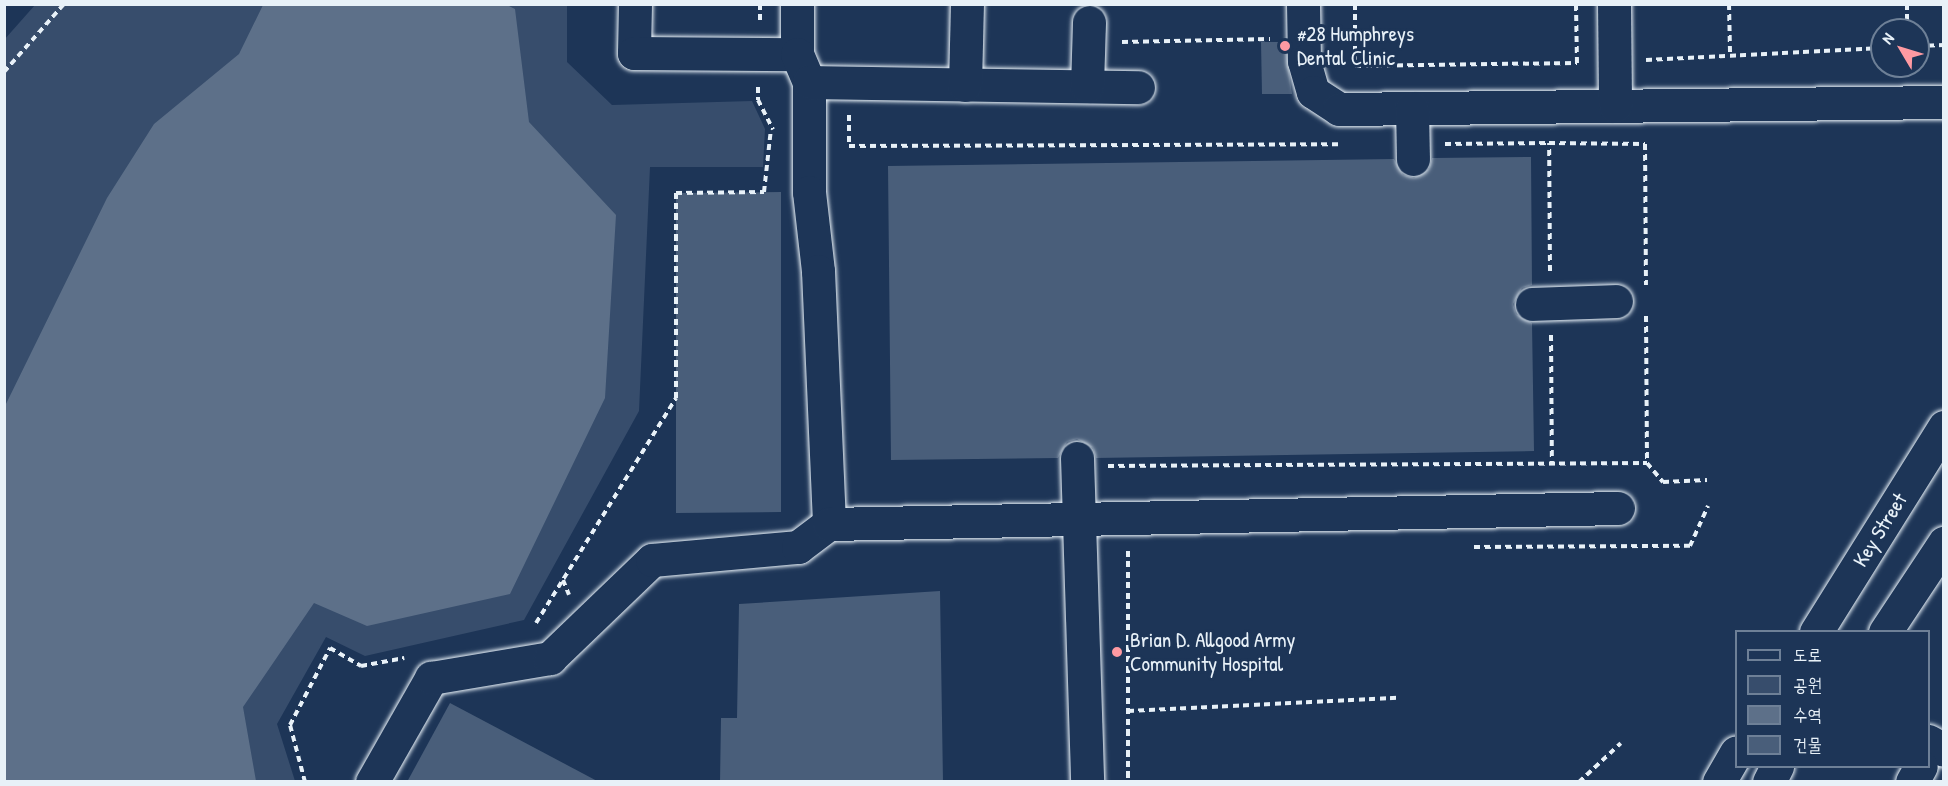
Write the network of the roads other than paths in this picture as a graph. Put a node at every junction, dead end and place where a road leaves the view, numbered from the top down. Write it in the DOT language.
graph roads {
  1 [pos="634,4"];
  2 [pos="797,4"];
  3 [pos="967,4"];
  4 [pos="1303,4"];
  5 [pos="1614,4"];
  6 [pos="1088,32"];
  7 [pos="803,68"];
  8 [pos="965,85"];
  9 [pos="1087,86"];
  10 [pos="1138,87"];
  11 [pos="1944,102"];
  12 [pos="1615,106"];
  13 [pos="1413,108"];
  14 [pos="1413,152"];
  15 [pos="1616,301"];
  16 [pos="1532,304"];
  17 [pos="1944,427"];
  18 [pos="1077,462"];
  19 [pos="1618,508"];
  20 [pos="1078,515"];
  21 [pos="829,524"];
  22 [pos="1944,543"];
  23 [pos="1817,630"];
  24 [pos="1886,630"];
  25 [pos="1735,755"];
  26 [pos="1777,768"];
  27 [pos="1921,768"];
  28 [pos="372,782"];
  29 [pos="1087,782"];
  30 [pos="1719,782"];
  31 [pos="1769,782"];
  32 [pos="1912,782"];
  1 -- 7 [label="main road"];
  2 -- 7 [label="main road"];
  3 -- 8 [label="main road"];
  4 -- 13 [label="main road"];
  5 -- 12 [label="main road"];
  6 -- 9 [label="main road"];
  7 -- 8 [label="main road"];
  7 -- 21 [label="main road"];
  8 -- 9 [label="main road"];
  9 -- 10 [label="main road"];
  11 -- 12 [label="main road"];
  12 -- 13 [label="main road"];
  13 -- 14 [label="main road"];
  15 -- 16 [label="main road"];
  17 -- 23 [label="main road, Key Street"];
  18 -- 20 [label="main road"];
  19 -- 20 [label="main road"];
  20 -- 21 [label="main road"];
  20 -- 29 [label="main road"];
  21 -- 28 [label="main road"];
  22 -- 24 [label="main road"];
  25 -- 30 [label="main road"];
  26 -- 31 [label="main road"];
  27 -- 32 [label="main road"];
}
